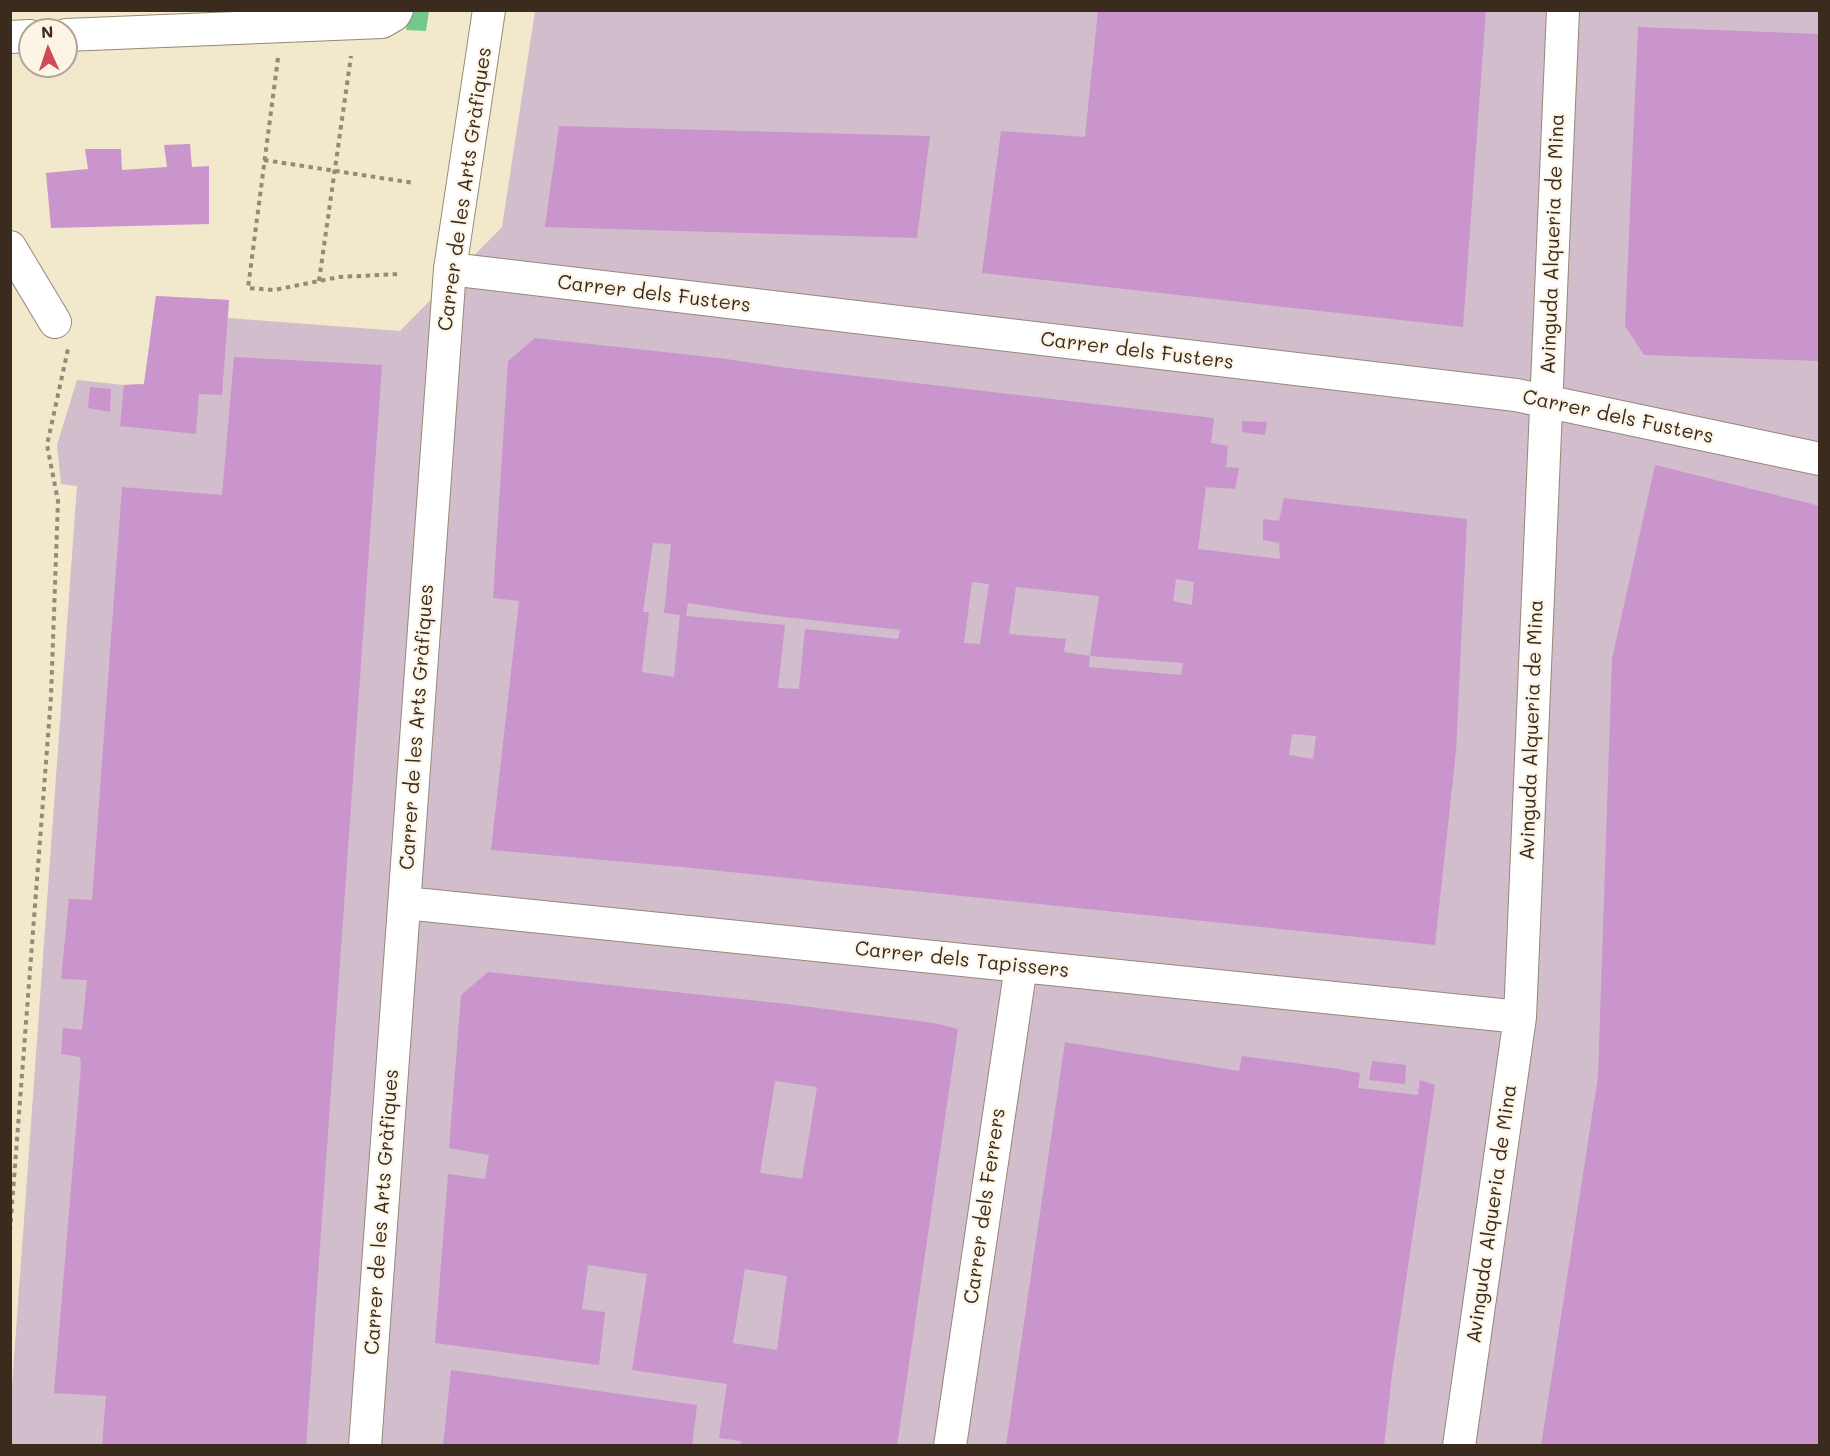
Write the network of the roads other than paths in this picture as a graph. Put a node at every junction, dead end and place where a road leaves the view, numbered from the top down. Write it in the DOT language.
graph roads {
  1 [pos="489,10"];
  2 [pos="1563,10"];
  3 [pos="395,13"];
  4 [pos="126,21"];
  5 [pos="78,32"];
  6 [pos="10,247"];
  7 [pos="450,269"];
  8 [pos="55,322"];
  9 [pos="1546,401"];
  10 [pos="1820,459"];
  11 [pos="405,903"];
  12 [pos="1021,966"];
  13 [pos="1520,1017"];
  14 [pos="366,1446"];
  15 [pos="950,1446"];
  16 [pos="1459,1446"];
  1 -- 7 [label="street, Carrer de les Arts Gràfiques"];
  2 -- 9 [label="street, Avinguda Alqueria de Mina"];
  3 -- 4 [label="street"];
  4 -- 5 [label="street"];
  6 -- 8 [label="street"];
  7 -- 9 [label="street, Carrer dels Fusters"];
  7 -- 11 [label="street, Carrer de les Arts Gràfiques"];
  9 -- 10 [label="street, Carrer dels Fusters"];
  9 -- 13 [label="street, Avinguda Alqueria de Mina"];
  11 -- 12 [label="street, Carrer dels Tapissers"];
  11 -- 14 [label="street, Carrer de les Arts Gràfiques"];
  12 -- 13 [label="street, Carrer dels Tapissers"];
  12 -- 15 [label="street, Carrer dels Ferrers"];
  13 -- 16 [label="street, Avinguda Alqueria de Mina"];
}
